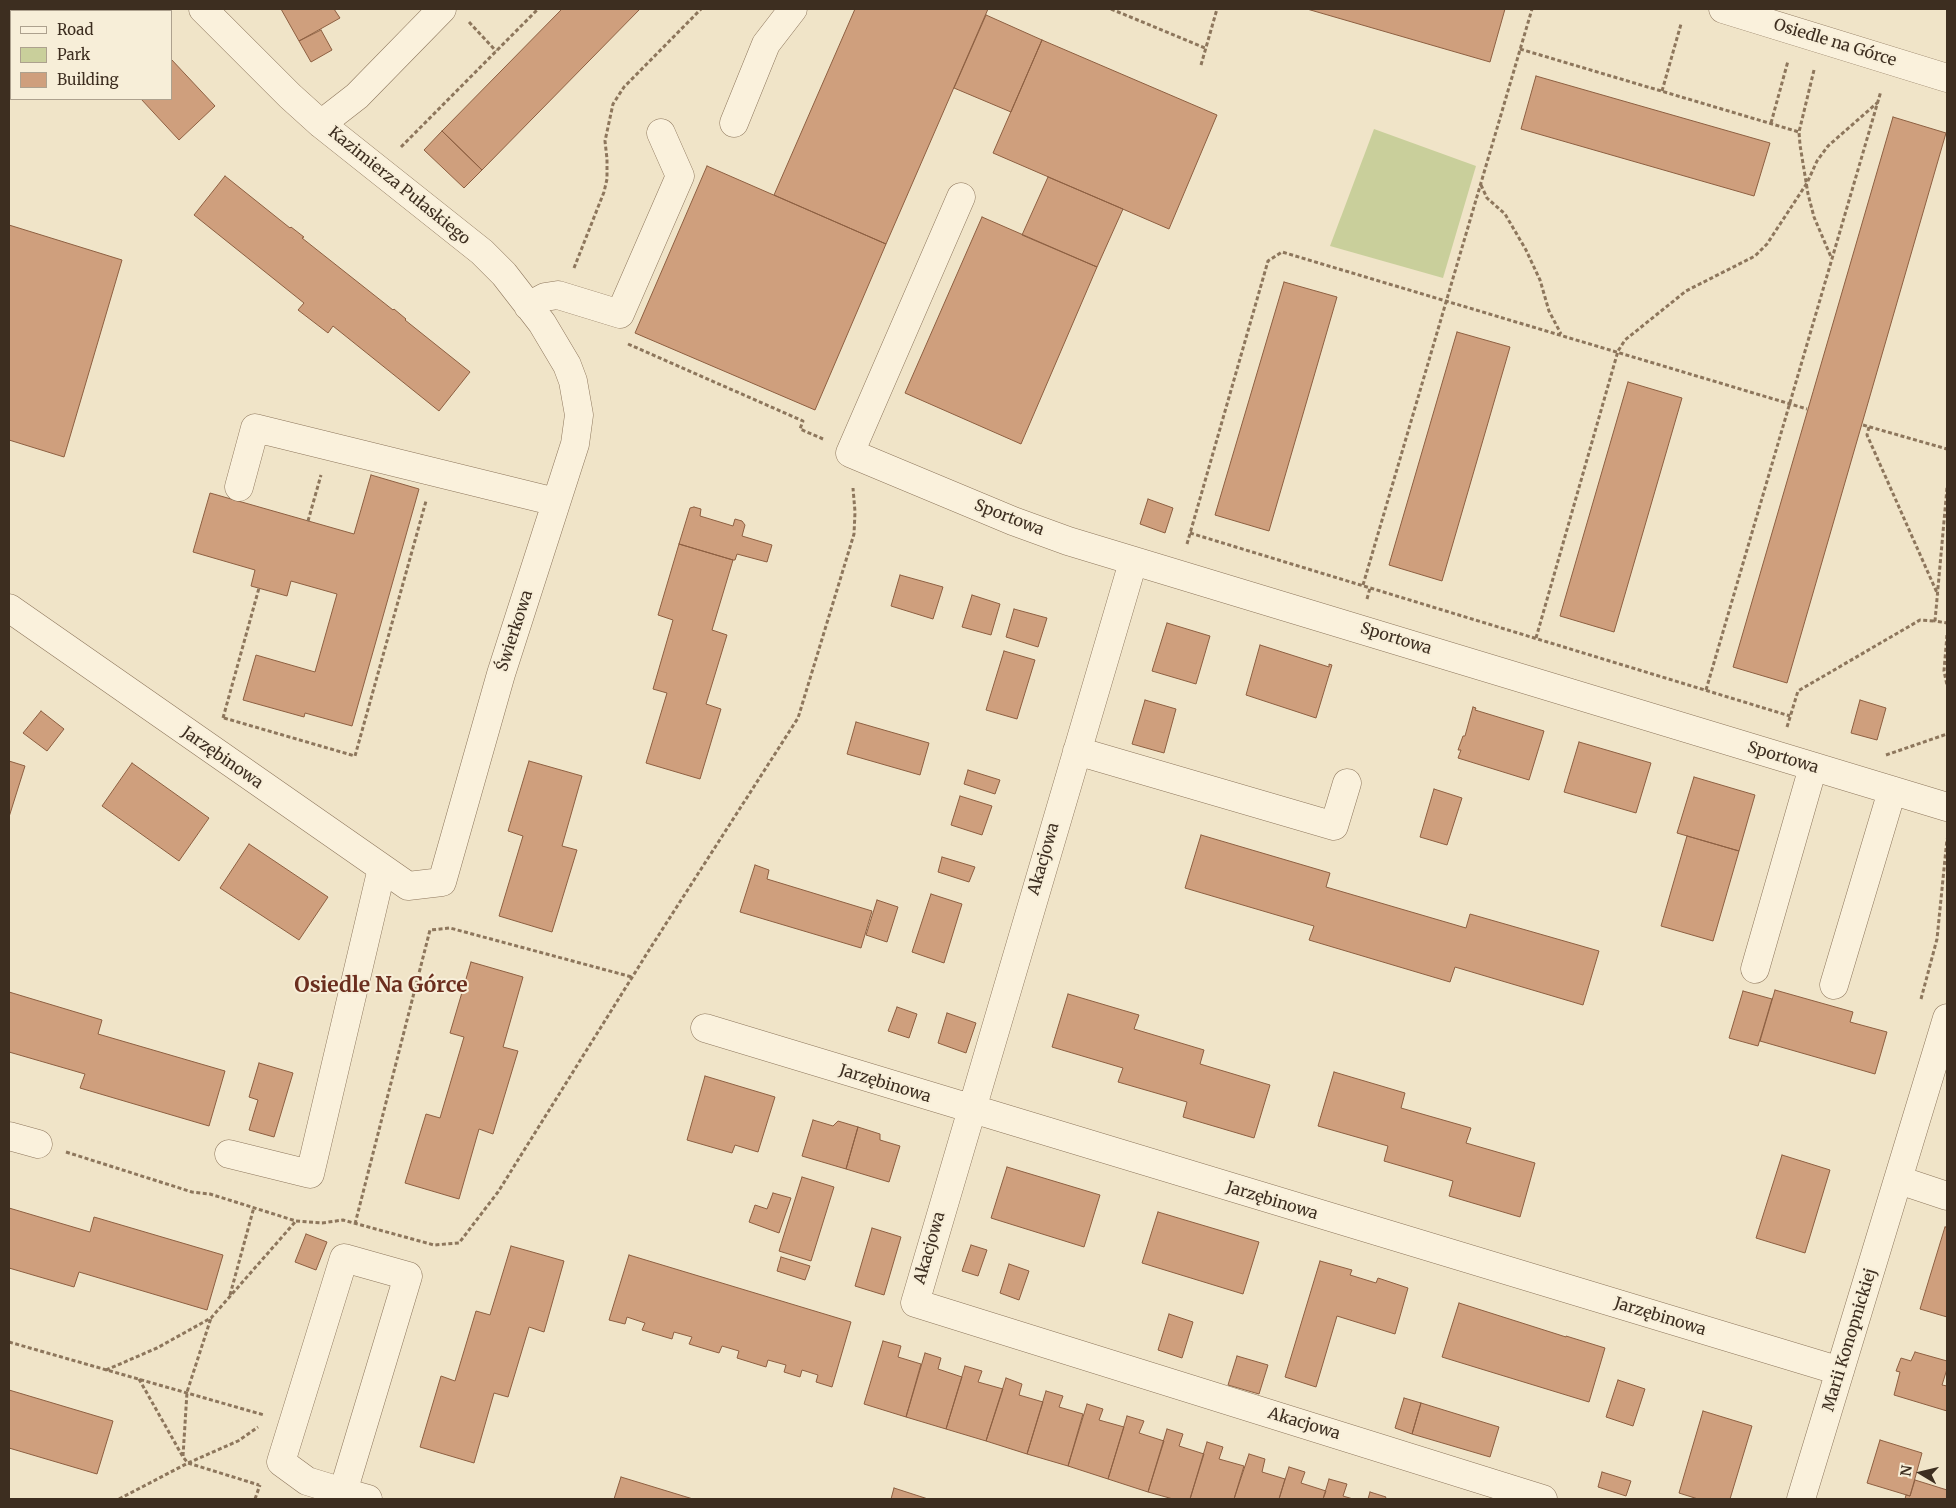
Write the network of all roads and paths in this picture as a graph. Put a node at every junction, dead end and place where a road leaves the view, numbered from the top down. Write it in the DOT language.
graph roads {
  1 [pos="203,9"];
  2 [pos="538,9"];
  3 [pos="701,9"];
  4 [pos="793,9"];
  5 [pos="1111,9"];
  6 [pos="1217,9"];
  7 [pos="1532,9"];
  8 [pos="1723,9"];
  9 [pos="452,12"];
  10 [pos="1681,24"];
  11 [pos="1205,48"];
  12 [pos="1520,49"];
  13 [pos="496,51"];
  14 [pos="1788,58"];
  15 [pos="1201,65"];
  16 [pos="1815,66"];
  17 [pos="1947,78"];
  18 [pos="1882,88"];
  19 [pos="1662,91"];
  20 [pos="1877,102"];
  21 [pos="734,123"];
  22 [pos="1771,123"];
  23 [pos="322,124"];
  24 [pos="1799,132"];
  25 [pos="661,133"];
  26 [pos="397,151"];
  27 [pos="1807,183"];
  28 [pos="1481,185"];
  29 [pos="961,197"];
  30 [pos="1832,258"];
  31 [pos="562,296"];
  32 [pos="1447,300"];
  33 [pos="528,306"];
  34 [pos="1562,334"];
  35 [pos="621,341"];
  36 [pos="1618,351"];
  37 [pos="573,381"];
  38 [pos="1789,403"];
  39 [pos="1807,409"];
  40 [pos="1863,425"];
  41 [pos="1869,426"];
  42 [pos="826,440"];
  43 [pos="329,445"];
  44 [pos="1947,449"];
  45 [pos="850,453"];
  46 [pos="435,472"];
  47 [pos="239,487"];
  48 [pos="1947,488"];
  49 [pos="556,502"];
  50 [pos="308,521"];
  51 [pos="1190,532"];
  52 [pos="1133,562"];
  53 [pos="1178,575"];
  54 [pos="1363,585"];
  55 [pos="259,588"];
  56 [pos="1938,595"];
  57 [pos="9,608"];
  58 [pos="1935,621"];
  59 [pos="1947,623"];
  60 [pos="1947,635"];
  61 [pos="1536,638"];
  62 [pos="1947,685"];
  63 [pos="1706,690"];
  64 [pos="1790,716"];
  65 [pos="224,718"];
  66 [pos="221,726"];
  67 [pos="1786,729"];
  68 [pos="1076,751"];
  69 [pos="1813,767"];
  70 [pos="1348,783"];
  71 [pos="1892,791"];
  72 [pos="1947,807"];
  73 [pos="382,868"];
  74 [pos="442,882"];
  75 [pos="1755,968"];
  76 [pos="632,977"];
  77 [pos="1834,985"];
  78 [pos="1947,1018"];
  79 [pos="705,1028"];
  80 [pos="970,1110"];
  81 [pos="9,1136"];
  82 [pos="38,1144"];
  83 [pos="230,1154"];
  84 [pos="1898,1180"];
  85 [pos="1947,1196"];
  86 [pos="254,1207"];
  87 [pos="296,1221"];
  88 [pos="355,1224"];
  89 [pos="230,1296"];
  90 [pos="211,1318"];
  91 [pos="9,1342"];
  92 [pos="106,1370"];
  93 [pos="1840,1371"];
  94 [pos="139,1379"];
  95 [pos="187,1392"];
  96 [pos="283,1420"];
  97 [pos="182,1457"];
  98 [pos="188,1462"];
  99 [pos="259,1485"];
  100 [pos="304,1490"];
  101 [pos="356,1495"];
  102 [pos="119,1499"];
  103 [pos="1543,1499"];
  104 [pos="1801,1499"];
  1 -- 23 [label="street, Kazimierza Pułaskiego"];
  2 -- 13 [label="path"];
  3 -- 31 [label="path"];
  4 -- 21 [label="street"];
  5 -- 11 [label="path"];
  6 -- 11 [label="path"];
  7 -- 12 [label="path"];
  8 -- 17 [label="street, Osiedle na Górce"];
  9 -- 13 [label="path"];
  9 -- 23 [label="street"];
  10 -- 19 [label="path"];
  11 -- 15 [label="path"];
  12 -- 19 [label="path"];
  12 -- 28 [label="path"];
  13 -- 26 [label="path"];
  14 -- 22 [label="path"];
  16 -- 24 [label="path"];
  18 -- 20 [label="path"];
  19 -- 22 [label="path"];
  20 -- 27 [label="path"];
  20 -- 30 [label="path"];
  22 -- 24 [label="path"];
  23 -- 33 [label="street, Kazimierza Pułaskiego"];
  24 -- 27 [label="path"];
  25 -- 31 [label="street"];
  27 -- 30 [label="path"];
  27 -- 36 [label="path"];
  28 -- 32 [label="path"];
  28 -- 34 [label="path"];
  29 -- 45 [label="street"];
  30 -- 38 [label="path"];
  31 -- 33 [label="street"];
  32 -- 34 [label="path"];
  32 -- 51 [label="path"];
  32 -- 54 [label="path"];
  33 -- 37 [label="street, Kazimierza Pułaskiego"];
  34 -- 36 [label="path"];
  35 -- 42 [label="path"];
  36 -- 38 [label="path"];
  36 -- 61 [label="path"];
  37 -- 49 [label="street, Świerkowa"];
  38 -- 39 [label="path"];
  38 -- 63 [label="path"];
  40 -- 41 [label="path"];
  41 -- 44 [label="path"];
  41 -- 56 [label="path"];
  43 -- 46 [label="street"];
  43 -- 47 [label="street"];
  43 -- 50 [label="path"];
  45 -- 52 [label="street, Sportowa"];
  45 -- 76 [label="path"];
  46 -- 49 [label="street"];
  46 -- 65 [label="path"];
  48 -- 56 [label="path"];
  49 -- 74 [label="street, Świerkowa"];
  51 -- 53 [label="path"];
  51 -- 54 [label="path"];
  52 -- 53 [label="street, Sportowa"];
  52 -- 68 [label="street, Akacjowa"];
  53 -- 69 [label="street, Sportowa"];
  54 -- 61 [label="path"];
  55 -- 65 [label="path"];
  56 -- 58 [label="path"];
  57 -- 73 [label="street, Jarzębinowa"];
  58 -- 59 [label="path"];
  58 -- 64 [label="path"];
  60 -- 62 [label="path"];
  61 -- 63 [label="path"];
  63 -- 64 [label="path"];
  64 -- 67 [label="path"];
  65 -- 66 [label="path"];
  68 -- 70 [label="street"];
  68 -- 80 [label="street, Akacjowa"];
  69 -- 71 [label="street, Sportowa"];
  69 -- 75 [label="street"];
  71 -- 72 [label="street, Sportowa"];
  71 -- 77 [label="street"];
  73 -- 74 [label="street, Jarzębinowa"];
  73 -- 83 [label="street"];
  76 -- 88 [label="path"];
  76 -- 88 [label="path"];
  78 -- 84 [label="street, Marii Konopnickiej"];
  79 -- 80 [label="street, Jarzębinowa"];
  80 -- 93 [label="street, Jarzębinowa"];
  80 -- 103 [label="street, Akacjowa"];
  81 -- 82 [label="street"];
  82 -- 86 [label="path"];
  84 -- 85 [label="street"];
  84 -- 93 [label="street, Marii Konopnickiej"];
  86 -- 87 [label="path"];
  86 -- 89 [label="path"];
  87 -- 88 [label="path"];
  87 -- 89 [label="path"];
  89 -- 90 [label="path"];
  90 -- 92 [label="path"];
  90 -- 95 [label="path"];
  91 -- 92 [label="path"];
  92 -- 94 [label="path"];
  93 -- 104 [label="street, Marii Konopnickiej"];
  94 -- 95 [label="path"];
  94 -- 97 [label="path"];
  95 -- 96 [label="path"];
  95 -- 97 [label="path"];
  96 -- 98 [label="path"];
  96 -- 100 [label="street"];
  96 -- 101 [label="street"];
  97 -- 98 [label="path"];
  98 -- 99 [label="path"];
  98 -- 102 [label="path"];
  100 -- 101 [label="street"];
}
